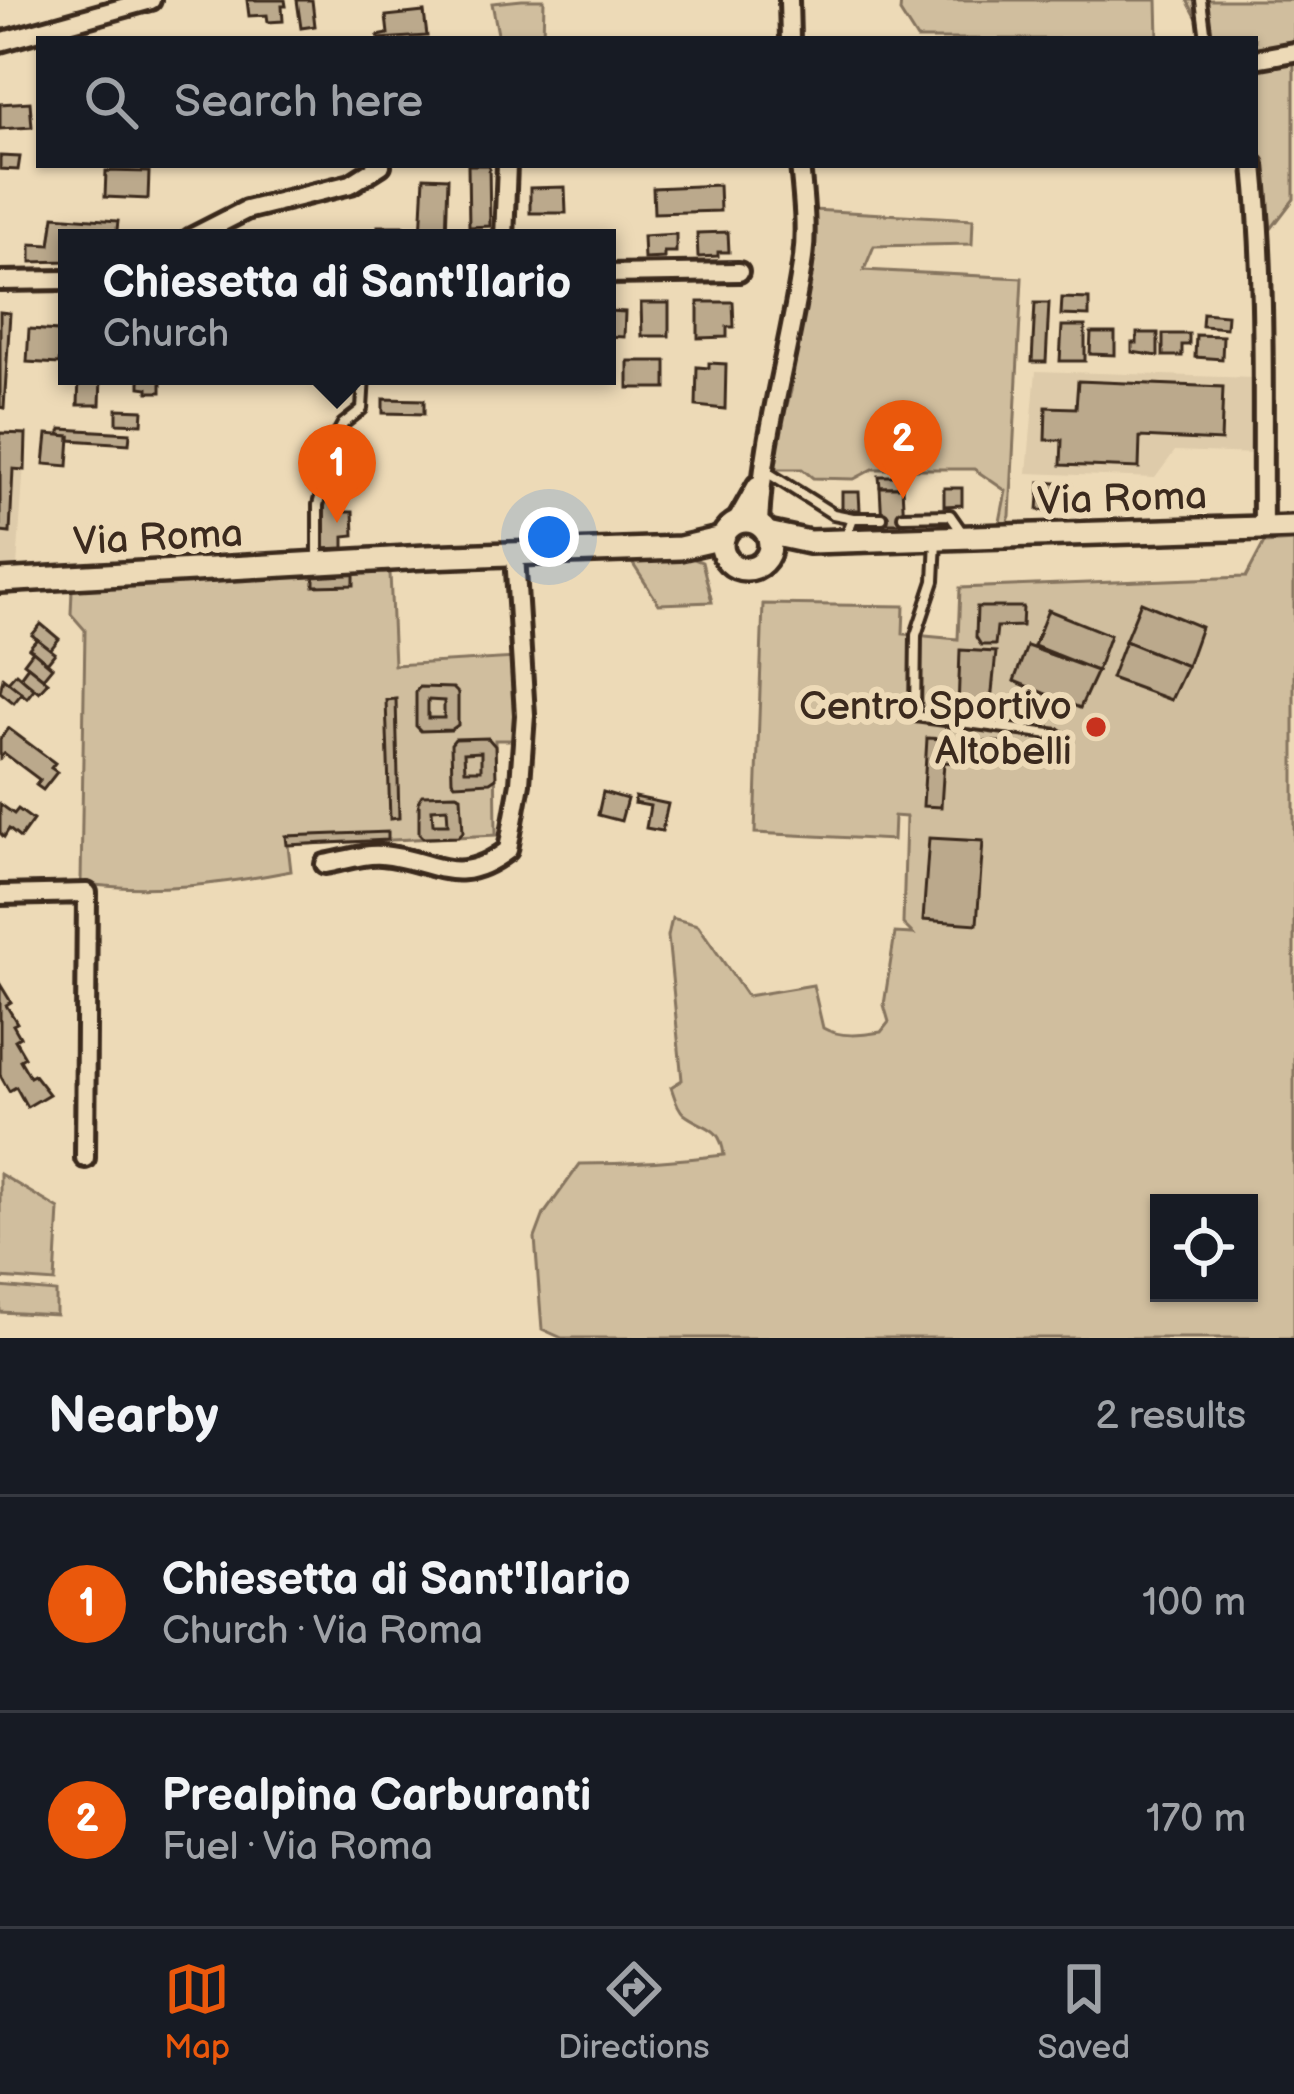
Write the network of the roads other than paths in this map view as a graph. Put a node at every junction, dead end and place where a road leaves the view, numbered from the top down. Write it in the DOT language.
graph roads {
  1 [pos="148,0"];
  2 [pos="789,0"];
  3 [pos="1201,0"];
  4 [pos="790,36"];
  5 [pos="1206,36"];
  6 [pos="0,42"];
  7 [pos="1294,52"];
  8 [pos="1258,58"];
  9 [pos="376,168"];
  10 [pos="507,168"];
  11 [pos="800,168"];
  12 [pos="1254,168"];
  13 [pos="208,229"];
  14 [pos="504,229"];
  15 [pos="739,272"];
  16 [pos="616,274"];
  17 [pos="0,280"];
  18 [pos="58,280"];
  19 [pos="363,385"];
  20 [pos="762,475"];
  21 [pos="904,516"];
  22 [pos="881,518"];
  23 [pos="1294,526"];
  24 [pos="1263,528"];
  25 [pos="763,529"];
  26 [pos="849,529"];
  27 [pos="966,537"];
  28 [pos="936,538"];
  29 [pos="728,540"];
  30 [pos="809,542"];
  31 [pos="515,555"];
  32 [pos="318,563"];
  33 [pos="763,563"];
  34 [pos="0,581"];
  35 [pos="1058,735"];
  36 [pos="326,864"];
  37 [pos="0,895"];
  38 [pos="86,1158"];
  1 -- 6 [label="street"];
  2 -- 4 [label="street"];
  3 -- 5 [label="lane"];
  7 -- 8 [label="street"];
  9 -- 13 [label="street"];
  10 -- 14 [label="street"];
  11 -- 20 [label="street"];
  12 -- 24 [label="street"];
  15 -- 16 [label="street"];
  17 -- 18 [label="street"];
  19 -- 32 [label="lane"];
  20 -- 25 [label="street"];
  20 -- 26 [label="lane"];
  20 -- 29 [label="street"];
  21 -- 27 [label="lane"];
  22 -- 26 [label="lane"];
  23 -- 24 [label="street, Via Roma"];
  24 -- 27 [label="street, Via Roma"];
  25 -- 29 [label="street, Via Roma"];
  25 -- 30 [label="street, Via Roma"];
  25 -- 33 [label="street"];
  26 -- 28 [label="street, Via Roma"];
  26 -- 30 [label="street, Via Roma"];
  27 -- 28 [label="street, Via Roma"];
  28 -- 35 [label="lane"];
  29 -- 31 [label="street, Via Roma"];
  29 -- 33 [label="street, Via Roma"];
  30 -- 33 [label="street, Via Roma"];
  31 -- 32 [label="street, Via Roma"];
  31 -- 36 [label="street"];
  32 -- 34 [label="street, Via Roma"];
  37 -- 38 [label="street"];
}
